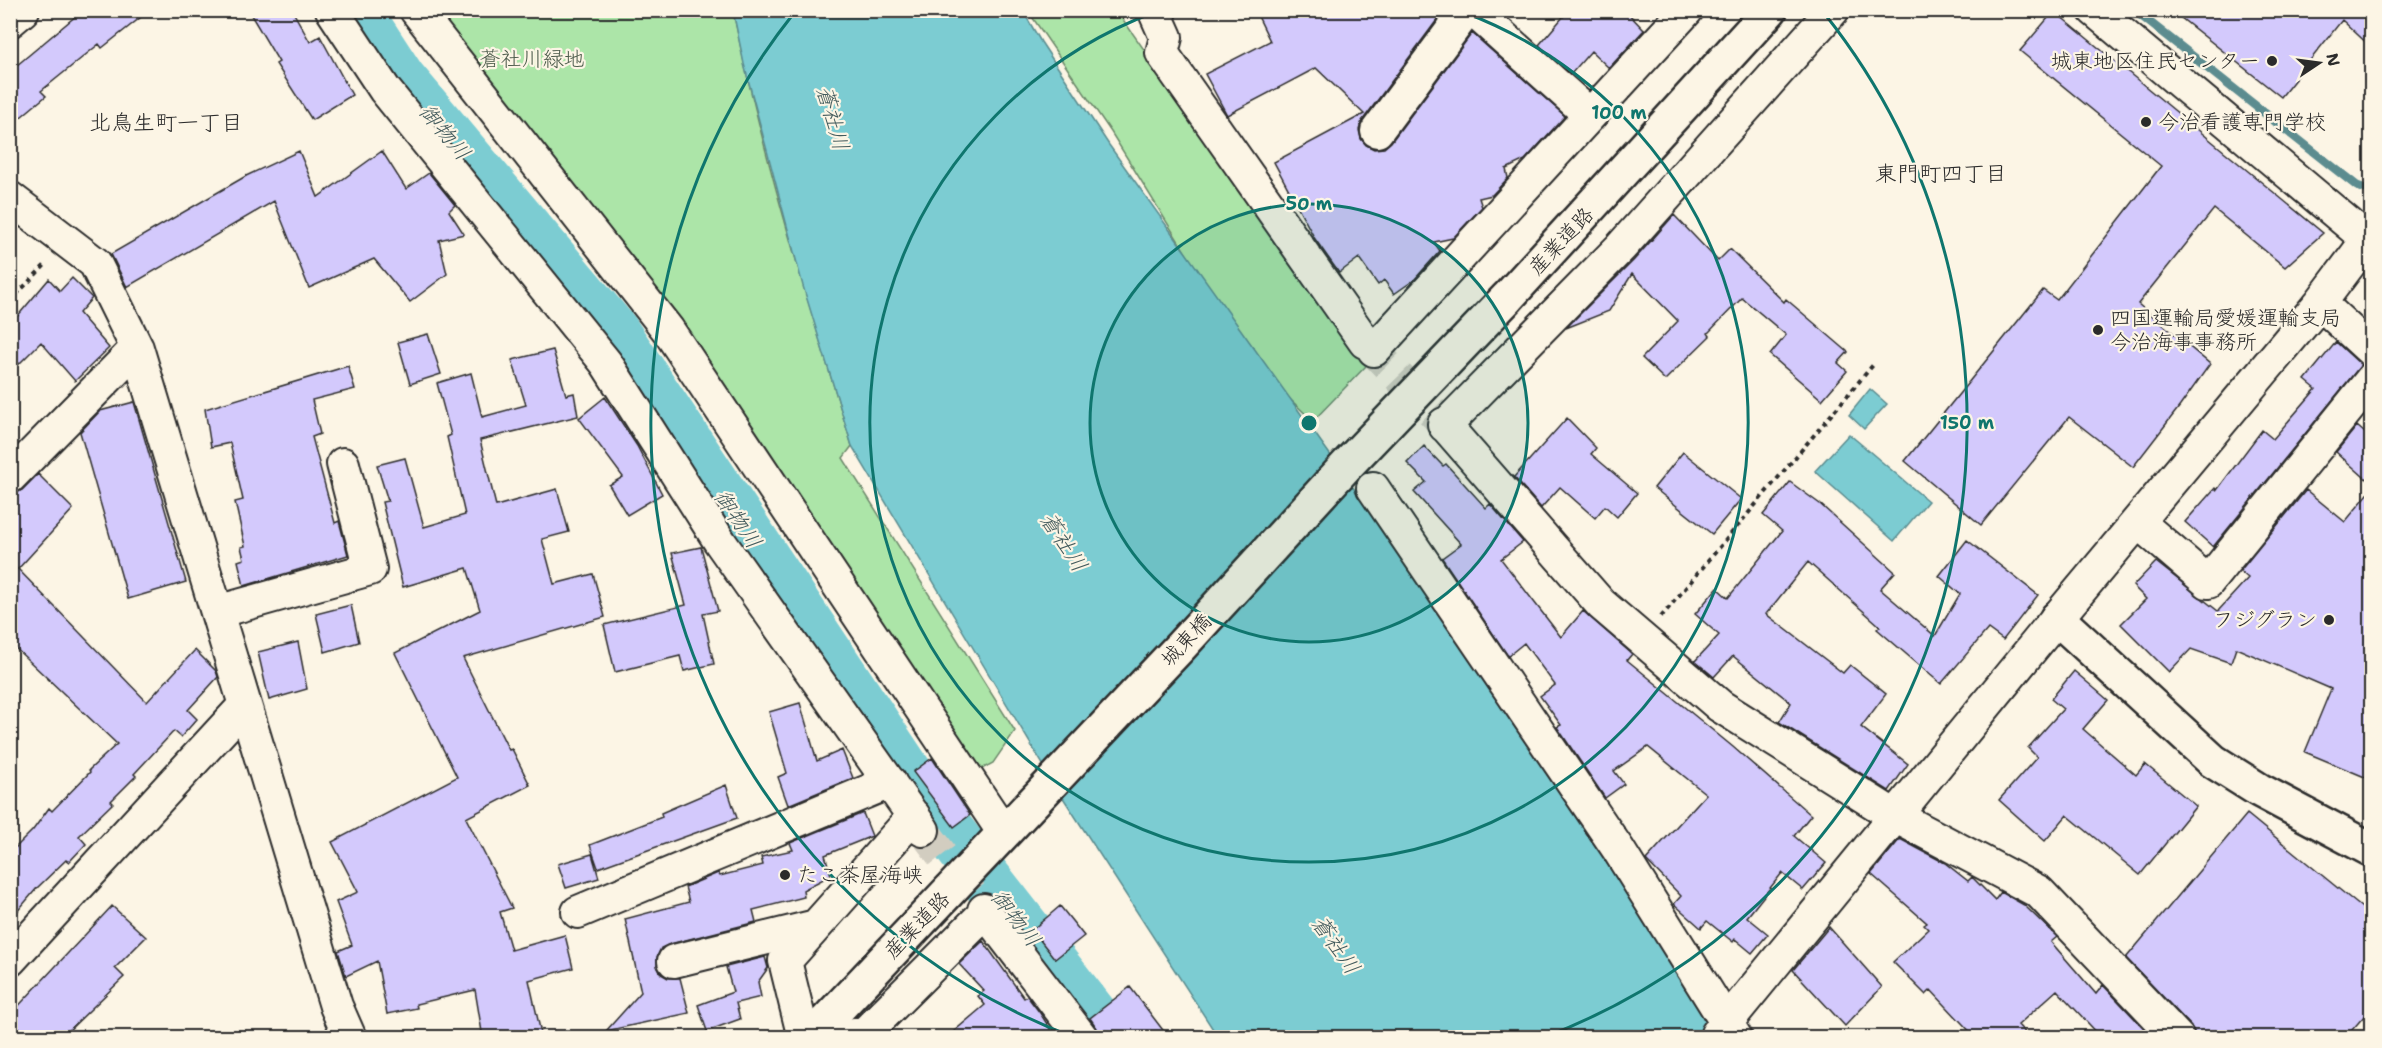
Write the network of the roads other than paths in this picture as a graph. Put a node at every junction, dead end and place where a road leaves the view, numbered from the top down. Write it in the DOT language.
graph roads {
  1 [pos="23,10"];
  2 [pos="332,10"];
  3 [pos="416,10"];
  4 [pos="1133,10"];
  5 [pos="1154,10"];
  6 [pos="1467,10"];
  7 [pos="1473,10"];
  8 [pos="1687,10"];
  9 [pos="1770,10"];
  10 [pos="1833,10"];
  11 [pos="2094,10"];
  12 [pos="10,21"];
  13 [pos="1162,52"];
  14 [pos="1590,114"];
  15 [pos="1377,131"];
  16 [pos="10,198"];
  17 [pos="2369,236"];
  18 [pos="2320,303"];
  19 [pos="137,348"];
  20 [pos="2372,351"];
  21 [pos="2372,379"];
  22 [pos="343,464"];
  23 [pos="1346,466"];
  24 [pos="10,477"];
  25 [pos="1373,488"];
  26 [pos="2138,522"];
  27 [pos="217,612"];
  28 [pos="2057,618"];
  29 [pos="245,705"];
  30 [pos="890,782"];
  31 [pos="1895,816"];
  32 [pos="1014,823"];
  33 [pos="2372,850"];
  34 [pos="578,912"];
  35 [pos="816,926"];
  36 [pos="10,960"];
  37 [pos="674,961"];
  38 [pos="1727,1031"];
  39 [pos="350,1038"];
  40 [pos="804,1038"];
  41 [pos="810,1038"];
  42 [pos="832,1038"];
  43 [pos="1082,1038"];
  44 [pos="2178,1038"];
  1 -- 12 [label="street"];
  2 -- 30 [label="street"];
  3 -- 32 [label="street"];
  4 -- 13 [label="street"];
  5 -- 13 [label="street"];
  6 -- 15 [label="street"];
  7 -- 14 [label="street"];
  8 -- 14 [label="street"];
  9 -- 23 [label="street, 産業道路"];
  10 -- 31 [label="street"];
  11 -- 17 [label="street"];
  13 -- 14 [label="street"];
  16 -- 19 [label="street"];
  17 -- 18 [label="street"];
  18 -- 20 [label="street"];
  18 -- 26 [label="street"];
  19 -- 24 [label="street"];
  19 -- 27 [label="street"];
  21 -- 26 [label="street"];
  22 -- 27 [label="street"];
  23 -- 32 [label="street, 城東橋"];
  25 -- 38 [label="street"];
  26 -- 28 [label="street"];
  27 -- 29 [label="street"];
  28 -- 31 [label="street"];
  28 -- 33 [label="street"];
  29 -- 36 [label="street"];
  29 -- 39 [label="street"];
  30 -- 34 [label="street"];
  30 -- 35 [label="street"];
  31 -- 38 [label="street"];
  31 -- 44 [label="street"];
  32 -- 41 [label="street, 産業道路"];
  35 -- 37 [label="street"];
  35 -- 40 [label="street"];
  42 -- 43 [label="street"];
}
